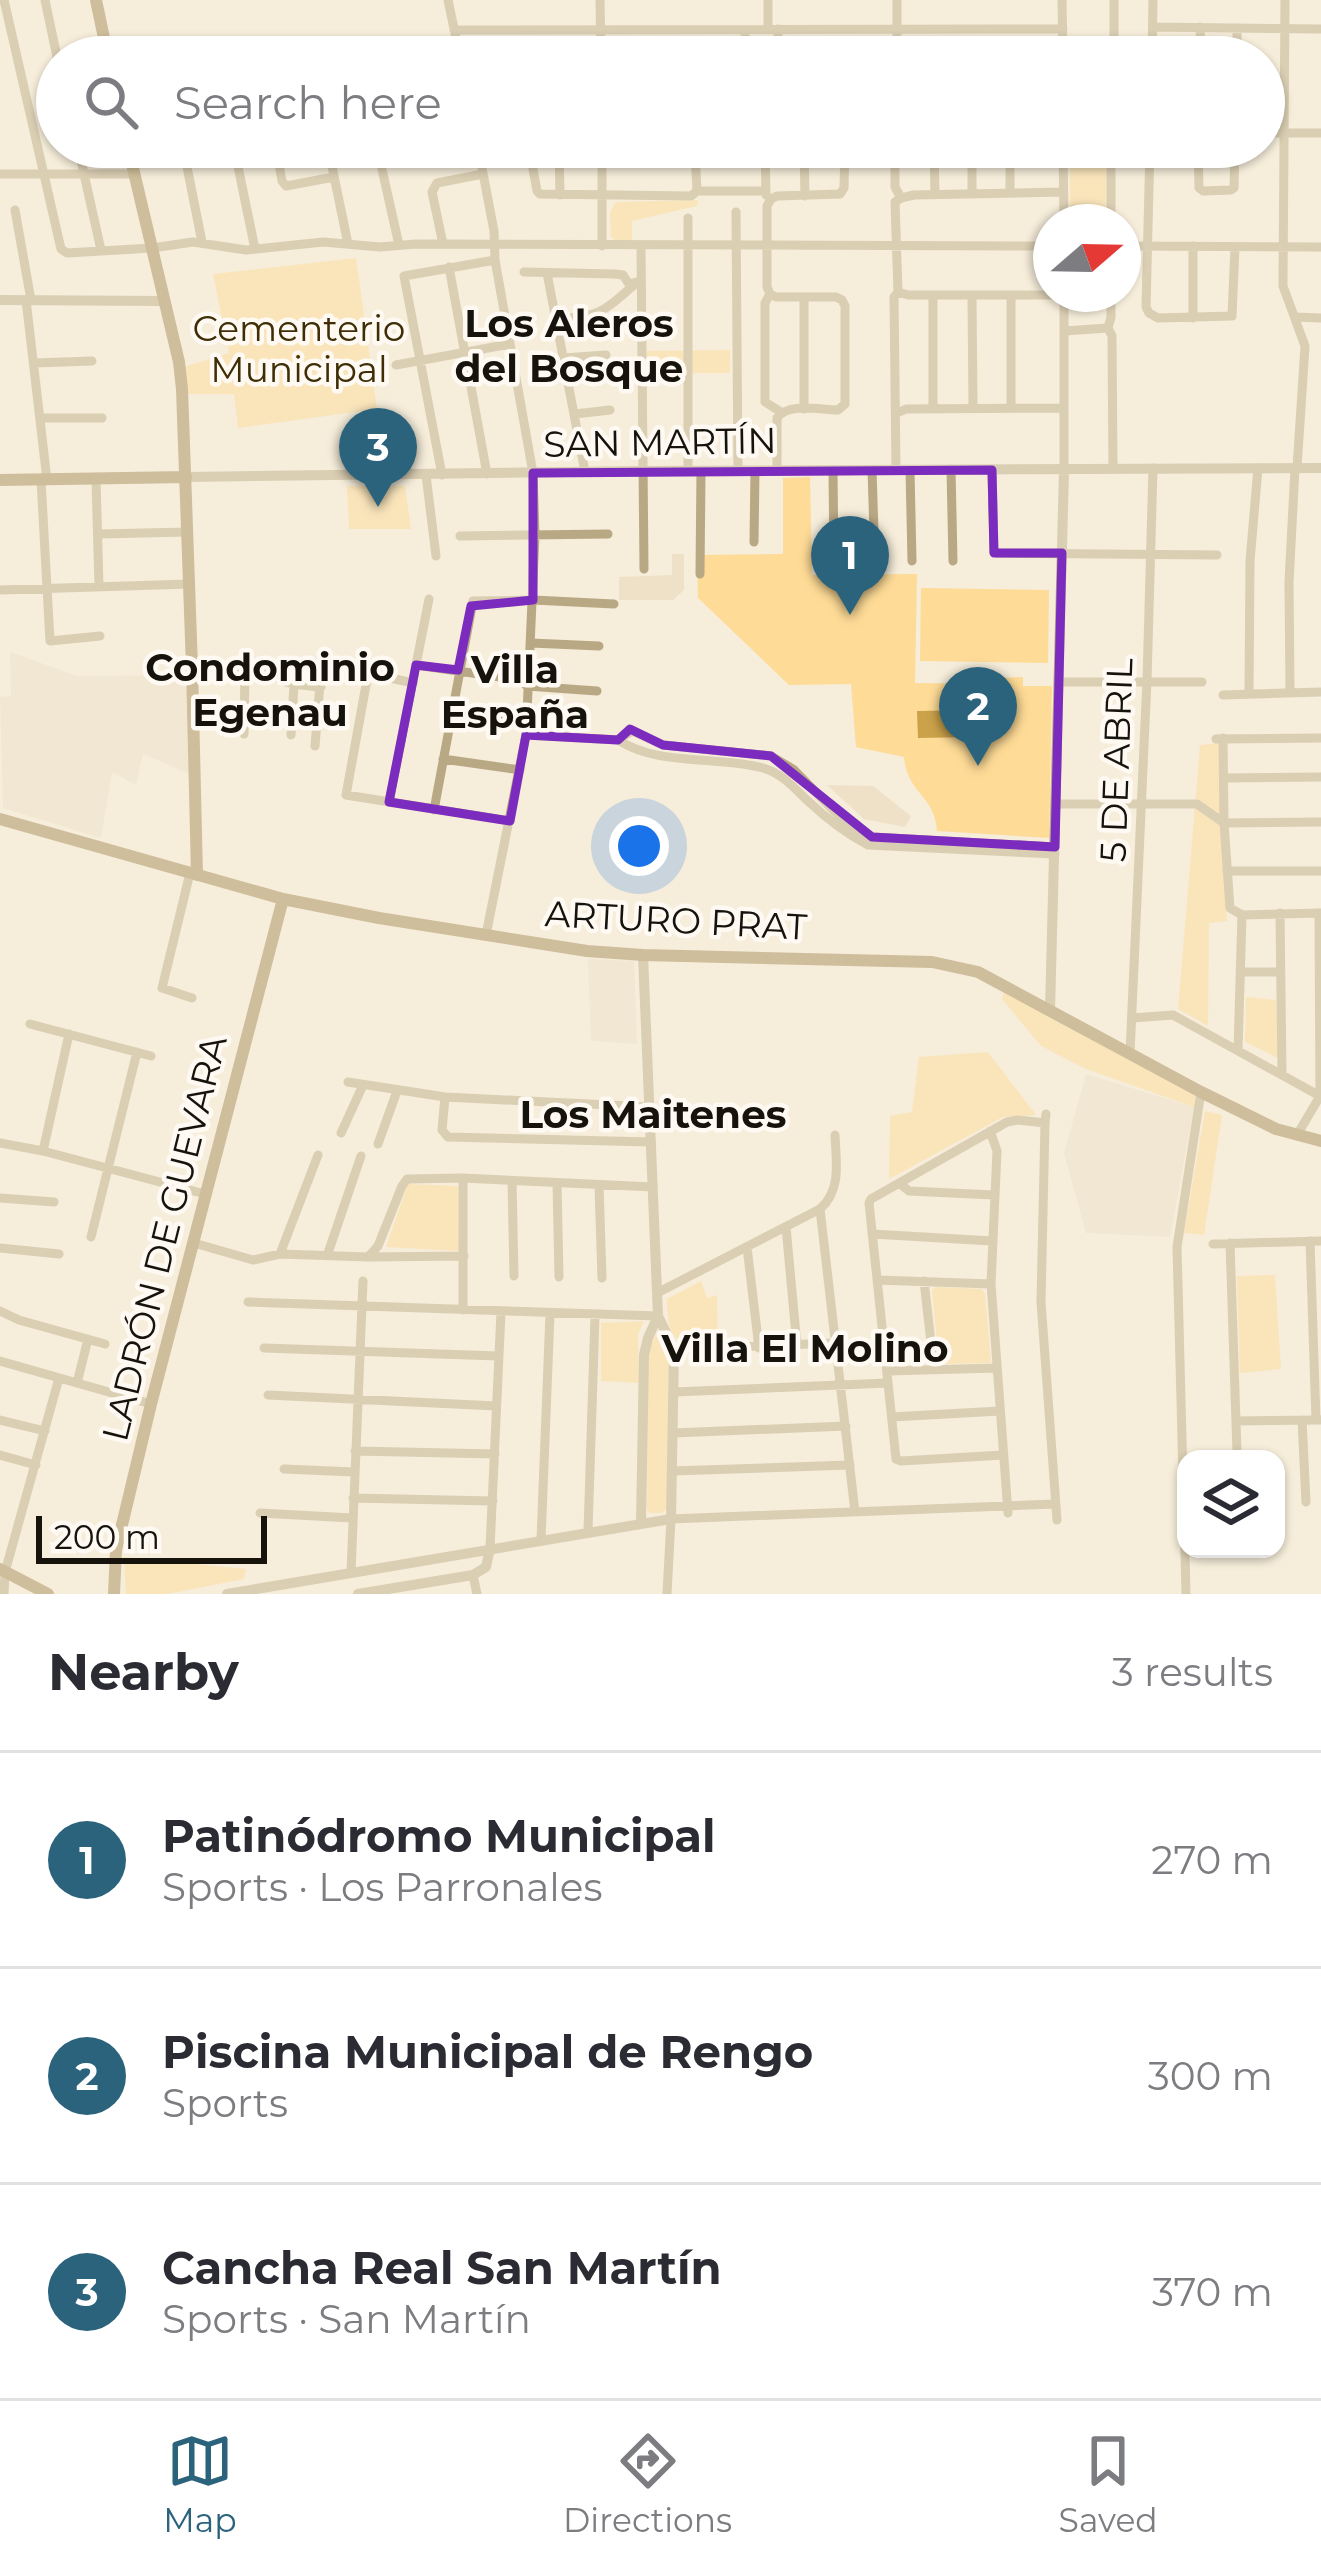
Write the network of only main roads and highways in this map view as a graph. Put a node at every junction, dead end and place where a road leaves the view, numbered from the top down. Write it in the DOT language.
graph roads {
  1 [pos="97,0"];
  2 [pos="104,36"];
  3 [pos="133,168"];
  4 [pos="186,477"];
  5 [pos="0,480"];
  6 [pos="0,819"];
  7 [pos="193,874"];
  8 [pos="284,899"];
  9 [pos="1321,1141"];
  10 [pos="3,1570"];
  11 [pos="42,1592"];
  12 [pos="114,1594"];
  1 -- 2 [label="main road"];
  3 -- 4 [label="main road"];
  4 -- 5 [label="main road, SAN MARTÍN"];
  4 -- 7 [label="main road"];
  6 -- 7 [label="main road, ARTURO PRAT"];
  7 -- 8 [label="main road, ARTURO PRAT"];
  8 -- 9 [label="main road, ARTURO PRAT"];
  8 -- 12 [label="main road, LADRÓN DE GUEVARA"];
  10 -- 11 [label="main road"];
}
